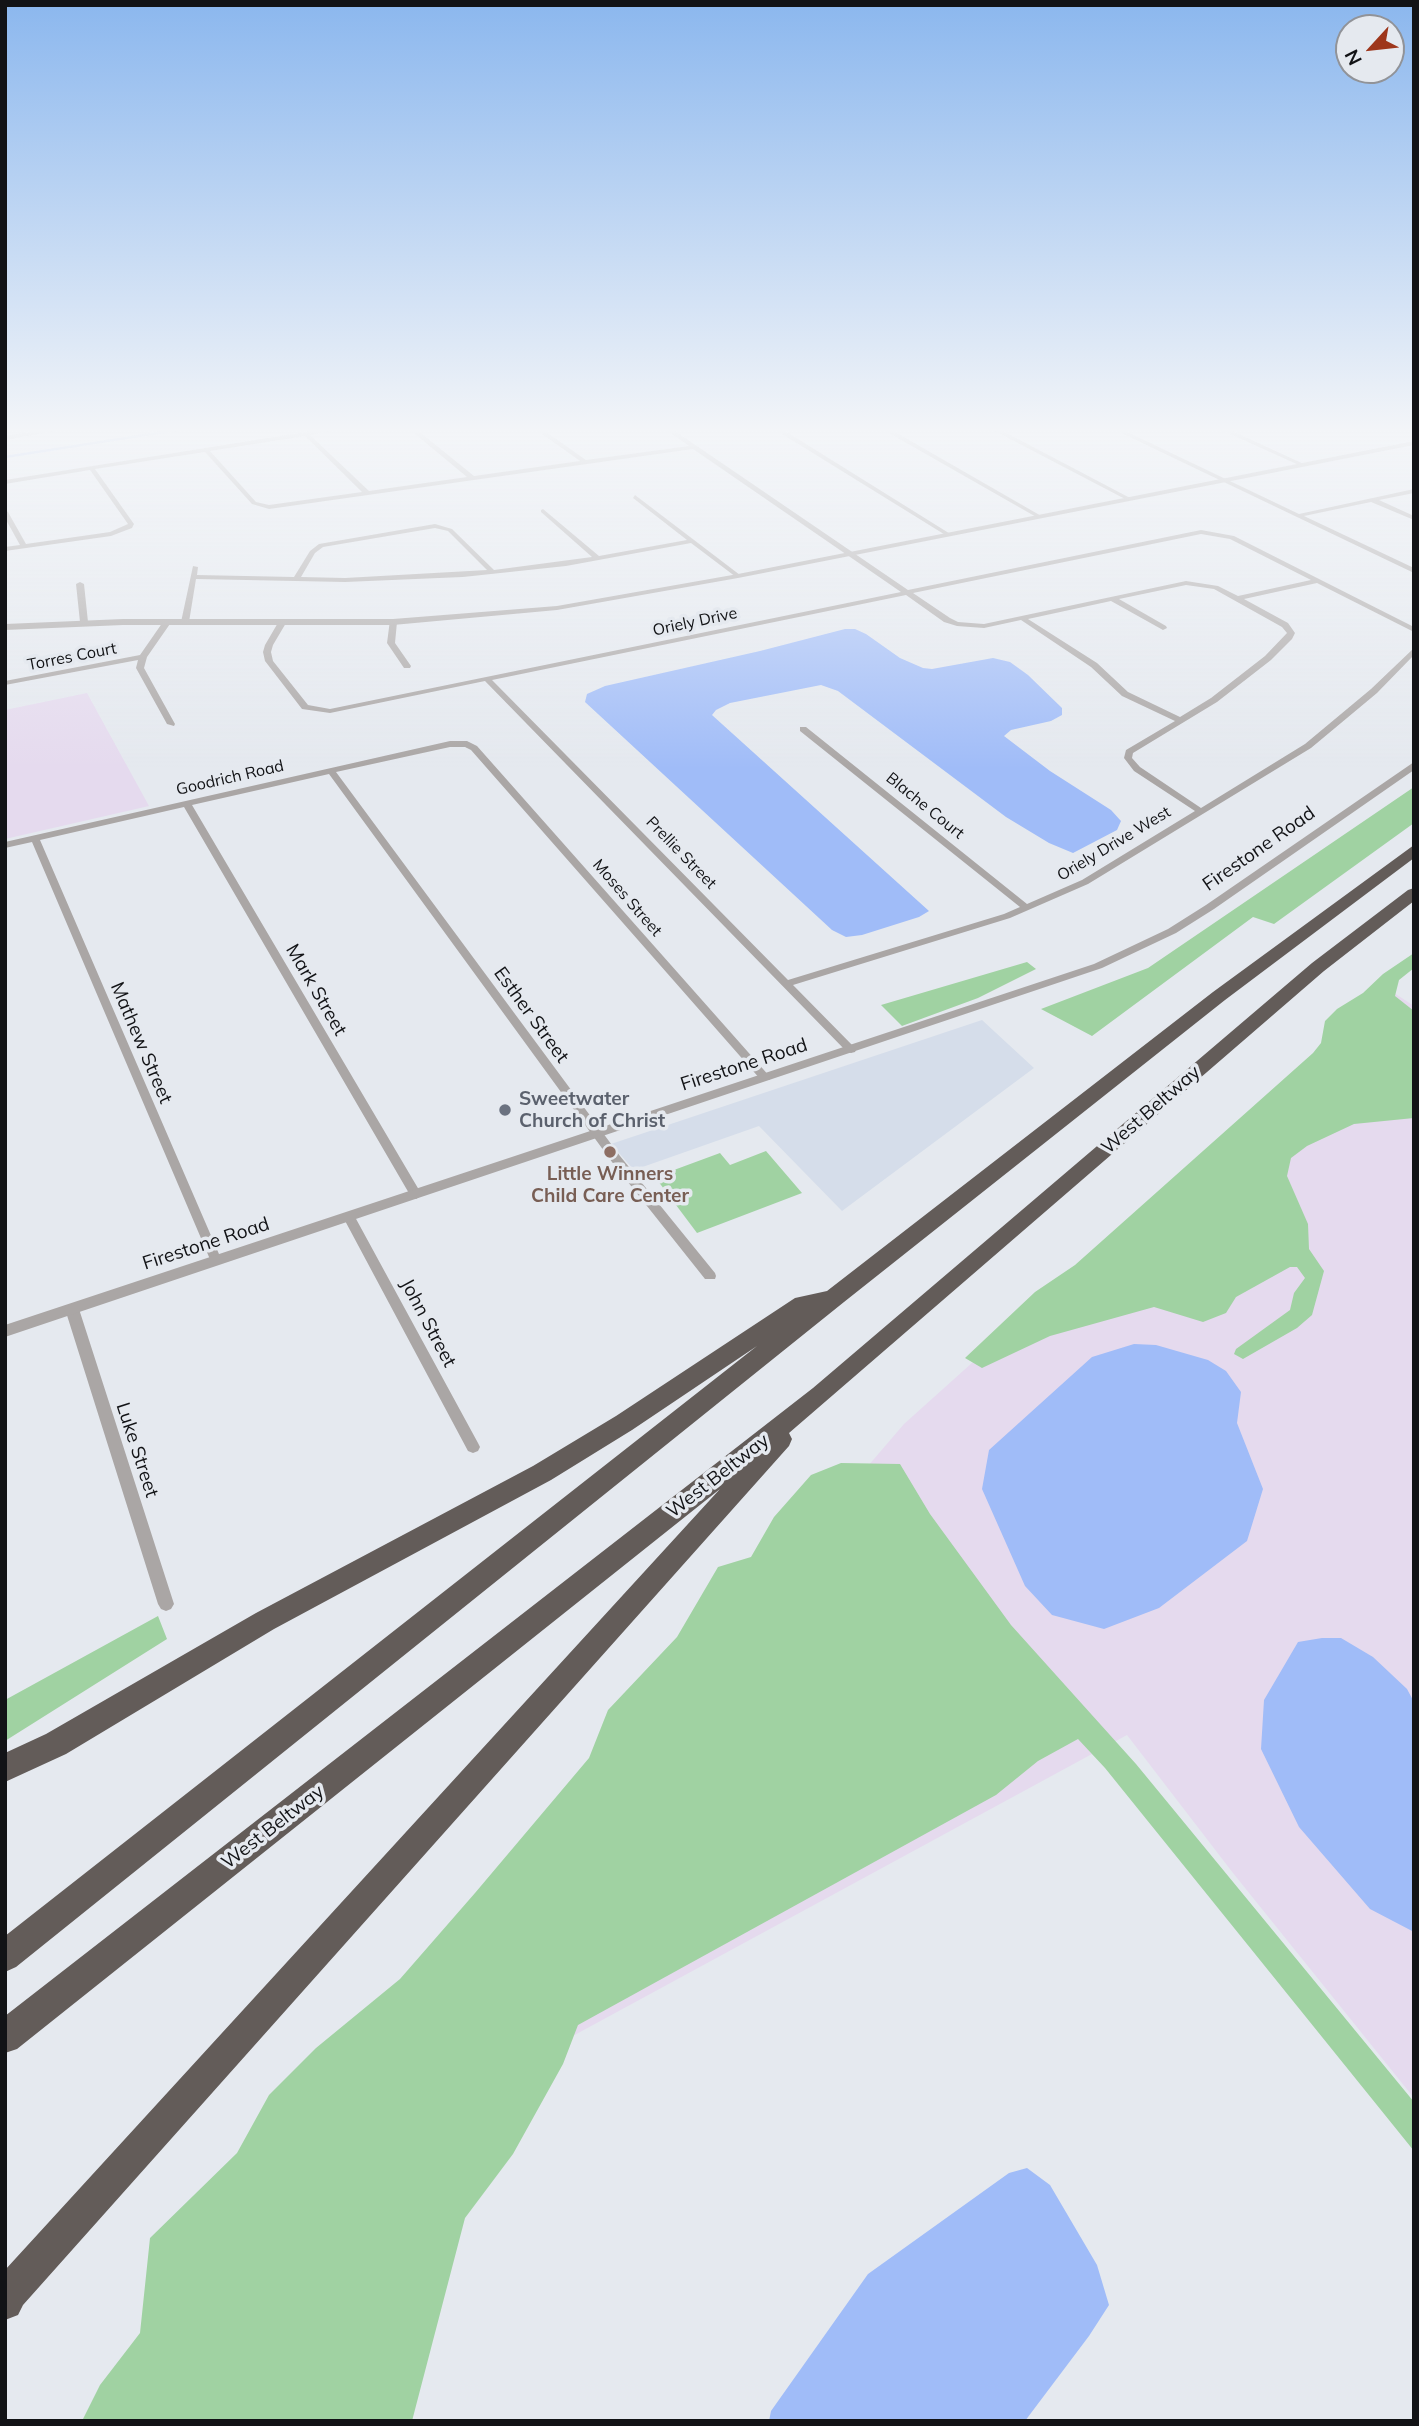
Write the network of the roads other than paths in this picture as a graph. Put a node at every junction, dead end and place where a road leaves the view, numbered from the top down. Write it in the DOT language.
graph roads {
  1 [pos="22,542"];
  2 [pos="47,542"];
  3 [pos="337,542"];
  4 [pos="463,542"];
  5 [pos="579,542"];
  6 [pos="685,542"];
  7 [pos="694,542"];
  8 [pos="833,542"];
  9 [pos="911,542"];
  10 [pos="1146,542"];
  11 [pos="1242,542"];
  12 [pos="1352,542"];
  13 [pos="24,546"];
  14 [pos="5,549"];
  15 [pos="850,554"];
  16 [pos="597,558"];
  17 [pos="195,567"];
  18 [pos="493,572"];
  19 [pos="1414,572"];
  20 [pos="738,576"];
  21 [pos="194,577"];
  22 [pos="296,579"];
  23 [pos="1316,581"];
  24 [pos="1186,583"];
  25 [pos="80,584"];
  26 [pos="907,592"];
  27 [pos="1111,598"];
  28 [pos="1236,599"];
  29 [pos="1021,618"];
  30 [pos="168,621"];
  31 [pos="84,622"];
  32 [pos="185,622"];
  33 [pos="393,622"];
  34 [pos="282,623"];
  35 [pos="1285,625"];
  36 [pos="5,627"];
  37 [pos="1163,628"];
  38 [pos="1414,630"];
  39 [pos="1414,650"];
  40 [pos="143,657"];
  41 [pos="407,666"];
  42 [pos="488,680"];
  43 [pos="5,683"];
  44 [pos="1180,720"];
  45 [pos="171,724"];
  46 [pos="803,729"];
  47 [pos="461,743"];
  48 [pos="1414,765"];
  49 [pos="330,770"];
  50 [pos="186,803"];
  51 [pos="1200,811"];
  52 [pos="34,838"];
  53 [pos="5,845"];
  54 [pos="1414,850"];
  55 [pos="1414,893"];
  56 [pos="1027,908"];
  57 [pos="787,984"];
  58 [pos="850,1050"];
  59 [pos="765,1079"];
  60 [pos="597,1134"];
  61 [pos="416,1195"];
  62 [pos="349,1217"];
  63 [pos="216,1261"];
  64 [pos="710,1276"];
  65 [pos="836,1296"];
  66 [pos="72,1309"];
  67 [pos="5,1331"];
  68 [pos="821,1395"];
  69 [pos="473,1447"];
  70 [pos="166,1604"];
  71 [pos="56,1744"];
  72 [pos="5,1768"];
  73 [pos="5,1781"];
  74 [pos="5,1956"];
  75 [pos="5,2038"];
  76 [pos="7,2297"];
  1 -- 13 [label="street"];
  2 -- 13 [label="street"];
  3 -- 22 [label="street"];
  4 -- 18 [label="street"];
  5 -- 16 [label="street"];
  6 -- 16 [label="street"];
  7 -- 20 [label="street"];
  8 -- 15 [label="street"];
  9 -- 15 [label="street"];
  10 -- 26 [label="street, Oriely Drive"];
  11 -- 23 [label="street, Oriely Drive"];
  12 -- 19 [label="street"];
  13 -- 14 [label="street"];
  15 -- 20 [label="street"];
  15 -- 26 [label="street"];
  16 -- 18 [label="street"];
  17 -- 21 [label="street"];
  18 -- 22 [label="street"];
  20 -- 33 [label="street"];
  21 -- 22 [label="street"];
  21 -- 32 [label="street"];
  23 -- 28 [label="street"];
  23 -- 38 [label="street"];
  24 -- 27 [label="street"];
  24 -- 28 [label="street"];
  25 -- 31 [label="street"];
  26 -- 29 [label="street"];
  26 -- 42 [label="street, Oriely Drive"];
  27 -- 29 [label="street"];
  27 -- 37 [label="street"];
  28 -- 35 [label="street"];
  29 -- 44 [label="street"];
  30 -- 31 [label="street"];
  30 -- 32 [label="street"];
  30 -- 40 [label="street"];
  31 -- 36 [label="street"];
  32 -- 34 [label="street"];
  33 -- 34 [label="street"];
  33 -- 41 [label="street"];
  34 -- 42 [label="street, Oriely Drive"];
  35 -- 44 [label="street"];
  39 -- 51 [label="street, Oriely Drive West"];
  40 -- 43 [label="street, Torres Court"];
  40 -- 45 [label="street"];
  42 -- 57 [label="street, Prellie Street"];
  44 -- 51 [label="street"];
  46 -- 56 [label="street, Blache Court"];
  47 -- 49 [label="street, Goodrich Road"];
  47 -- 59 [label="street, Moses Street"];
  48 -- 58 [label="street, Firestone Road"];
  49 -- 50 [label="street, Goodrich Road"];
  49 -- 60 [label="street, Esther Street"];
  50 -- 52 [label="street, Goodrich Road"];
  50 -- 61 [label="street, Mark Street"];
  51 -- 56 [label="street, Oriely Drive West"];
  52 -- 53 [label="street, Goodrich Road"];
  52 -- 63 [label="street, Mathew Street"];
  54 -- 65 [label="highway"];
  55 -- 68 [label="highway, West Beltway"];
  56 -- 57 [label="street, Oriely Drive West"];
  57 -- 58 [label="street, Prellie Street"];
  58 -- 59 [label="street, Firestone Road"];
  59 -- 60 [label="street, Firestone Road"];
  60 -- 61 [label="street, Firestone Road"];
  60 -- 64 [label="street, Esther Street"];
  61 -- 62 [label="street, Firestone Road"];
  62 -- 63 [label="street, Firestone Road"];
  62 -- 69 [label="street, John Street"];
  63 -- 66 [label="street, Firestone Road"];
  65 -- 71 [label="highway"];
  65 -- 74 [label="highway"];
  66 -- 67 [label="street, Firestone Road"];
  66 -- 70 [label="street, Luke Street"];
  68 -- 75 [label="highway, West Beltway"];
  68 -- 76 [label="highway"];
  71 -- 72 [label="highway"];
  71 -- 73 [label="highway"];
}
